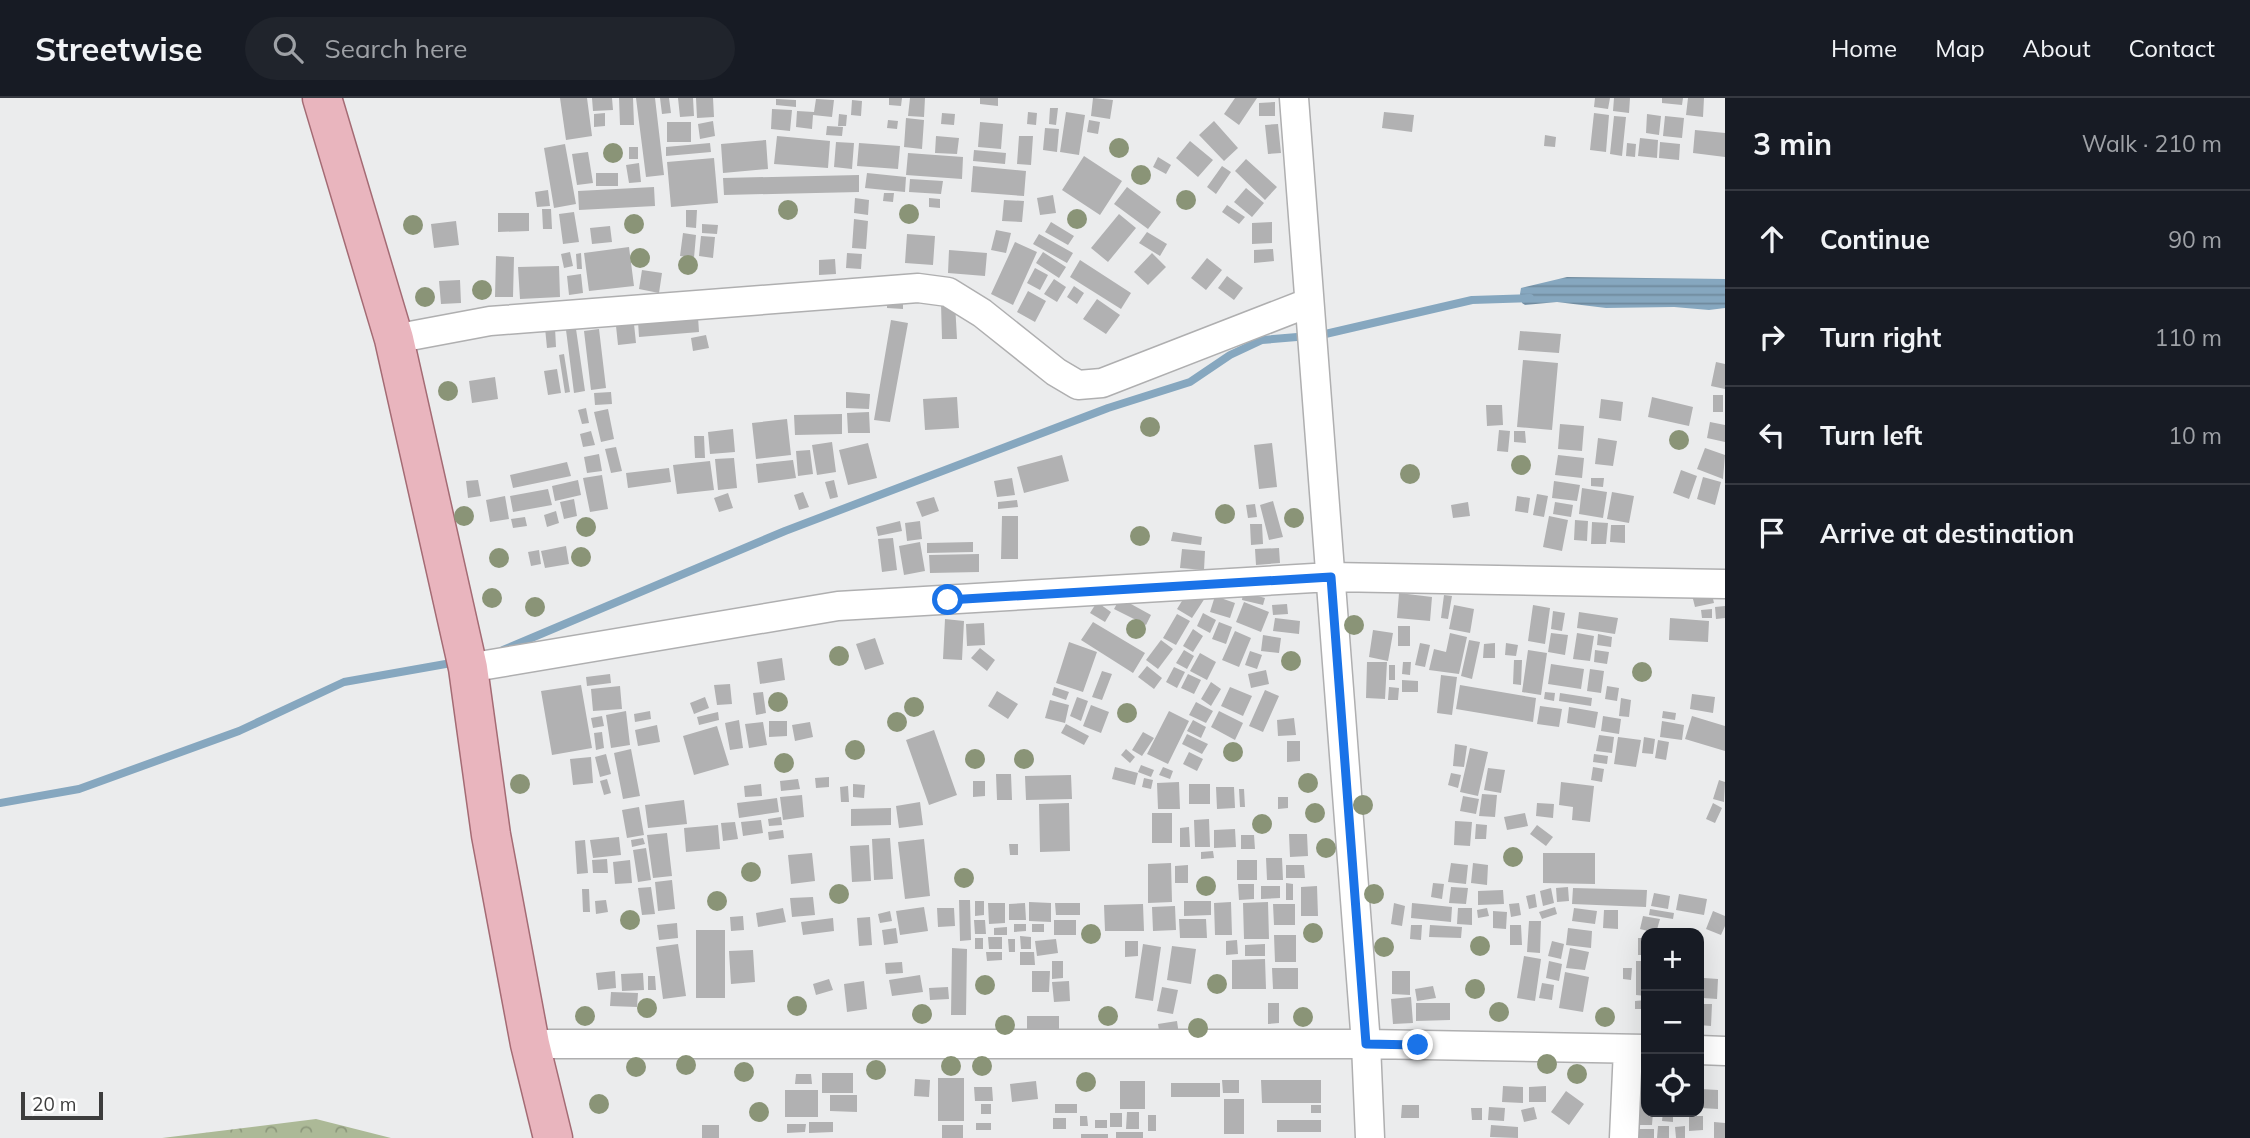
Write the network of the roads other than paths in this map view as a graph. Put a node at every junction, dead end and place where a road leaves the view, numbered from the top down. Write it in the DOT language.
graph roads {
  1 [pos="322,98"];
  2 [pos="1294,98"];
  3 [pos="1308,303"];
  4 [pos="394,339"];
  5 [pos="1331,577"];
  6 [pos="1725,584"];
  7 [pos="468,668"];
  8 [pos="530,1044"];
  9 [pos="1366,1044"];
  10 [pos="1637,1049"];
  11 [pos="1704,1050"];
  12 [pos="1725,1051"];
  13 [pos="553,1138"];
  14 [pos="1370,1138"];
  15 [pos="1624,1138"];
  1 -- 4 [label="main road"];
  2 -- 3 [label="street"];
  3 -- 4 [label="street"];
  3 -- 5 [label="street"];
  4 -- 7 [label="main road"];
  5 -- 6 [label="street"];
  5 -- 7 [label="street"];
  5 -- 9 [label="street"];
  7 -- 8 [label="main road"];
  8 -- 9 [label="street"];
  8 -- 13 [label="main road"];
  9 -- 10 [label="street"];
  9 -- 14 [label="street"];
  10 -- 15 [label="street"];
  11 -- 12 [label="street"];
}
